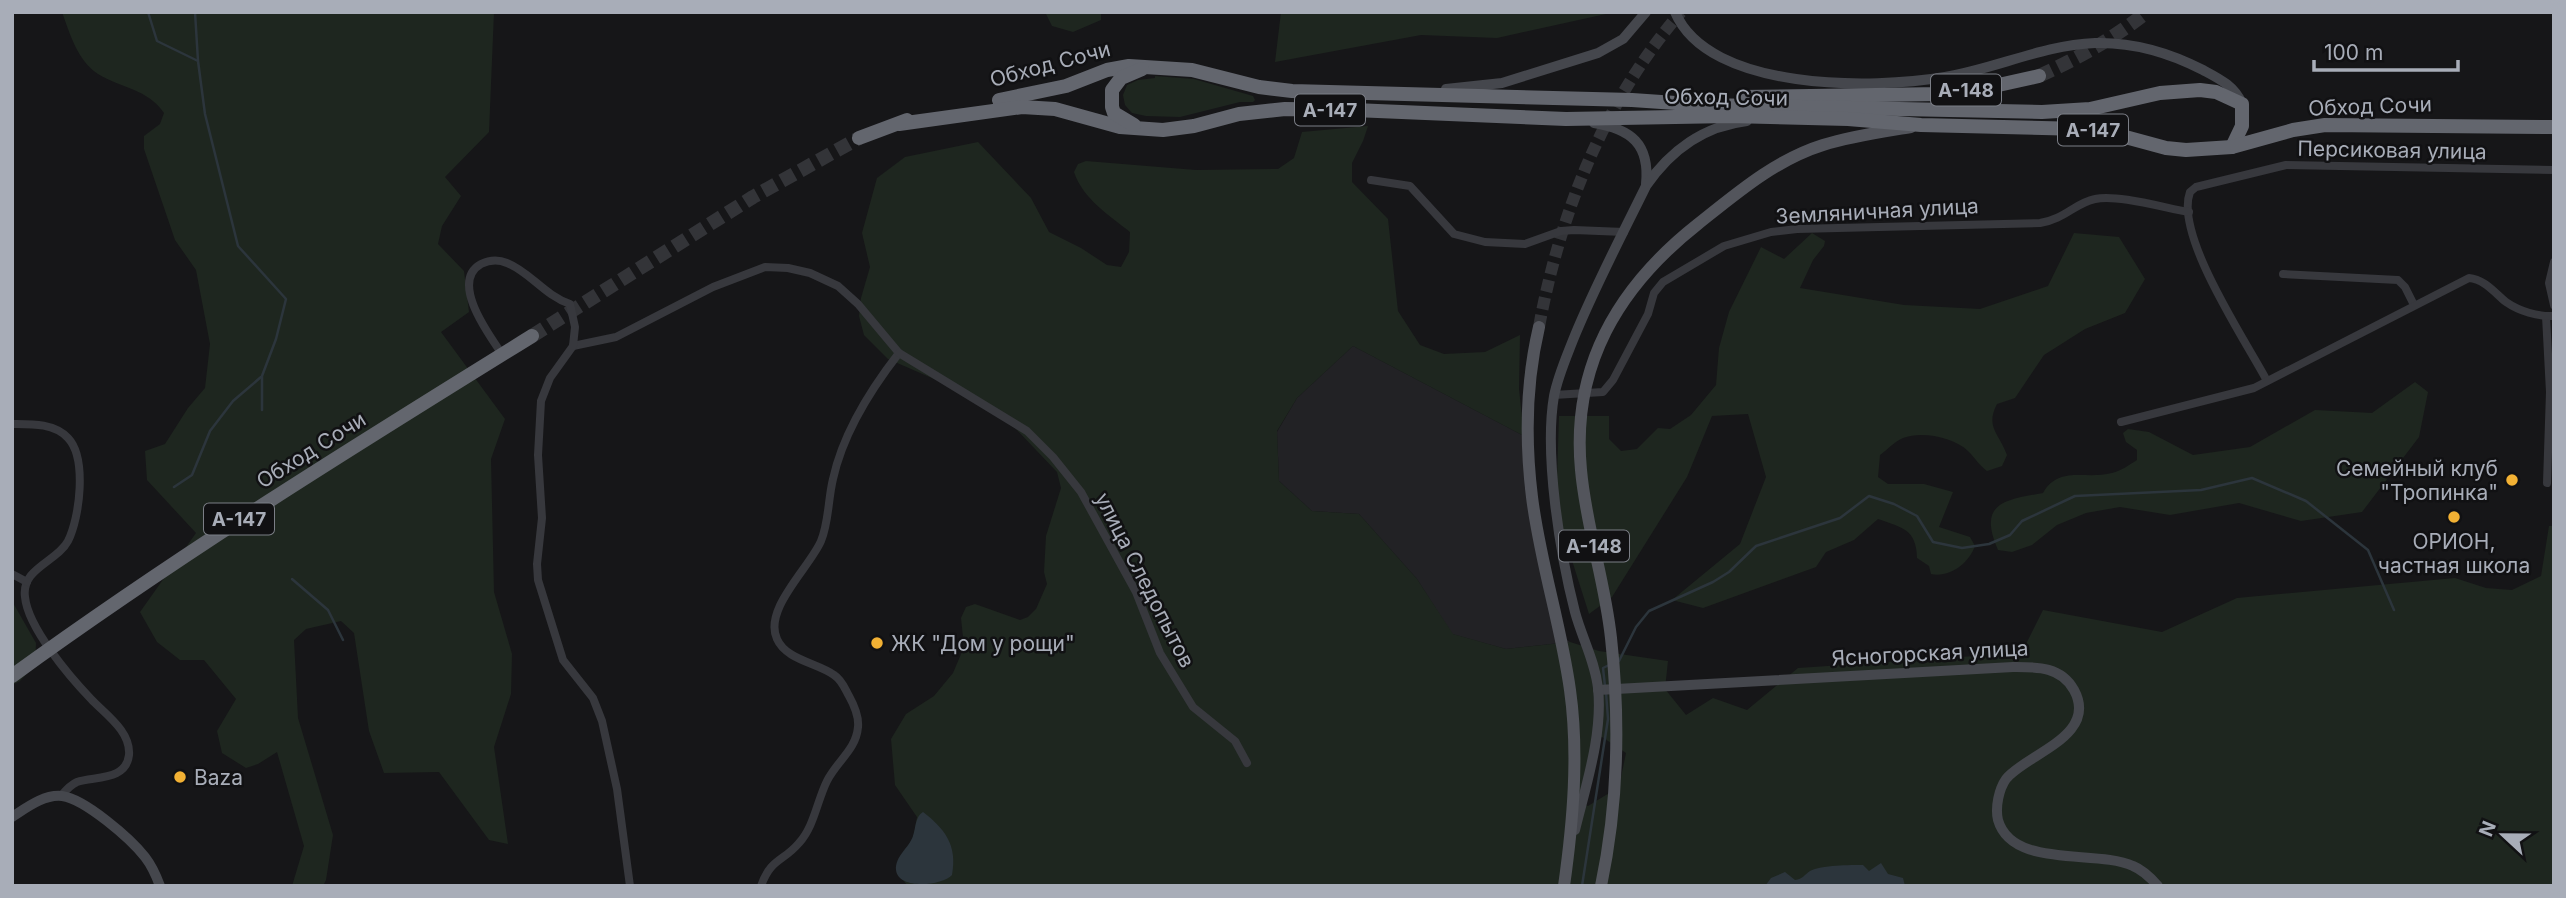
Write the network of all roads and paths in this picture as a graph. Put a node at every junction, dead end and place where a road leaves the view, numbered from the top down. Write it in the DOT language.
graph roads {
  1 [pos="1646,12"];
  2 [pos="1675,12"];
  3 [pos="1149,66"];
  4 [pos="2039,76"];
  5 [pos="1399,95"];
  6 [pos="1892,96"];
  7 [pos="1632,100"];
  8 [pos="2242,104"];
  9 [pos="1767,118"];
  10 [pos="1566,119"];
  11 [pos="899,124"];
  12 [pos="1920,125"];
  13 [pos="2554,127"];
  14 [pos="1140,128"];
  15 [pos="859,138"];
  16 [pos="2232,147"];
  17 [pos="2554,170"];
  18 [pos="1371,180"];
  19 [pos="1646,186"];
  20 [pos="2189,212"];
  21 [pos="1624,232"];
  22 [pos="2554,262"];
  23 [pos="2283,274"];
  24 [pos="2414,305"];
  25 [pos="2554,305"];
  26 [pos="2550,316"];
  27 [pos="1539,327"];
  28 [pos="533,336"];
  29 [pos="573,346"];
  30 [pos="899,353"];
  31 [pos="502,354"];
  32 [pos="2267,381"];
  33 [pos="1554,395"];
  34 [pos="2121,422"];
  35 [pos="12,424"];
  36 [pos="2547,483"];
  37 [pos="12,574"];
  38 [pos="27,582"];
  39 [pos="12,676"];
  40 [pos="1598,690"];
  41 [pos="1247,763"];
  42 [pos="61,796"];
  43 [pos="12,817"];
  44 [pos="160,886"];
  45 [pos="630,886"];
  46 [pos="761,886"];
  47 [pos="1562,886"];
  48 [pos="1601,886"];
  49 [pos="2158,886"];
  1 -- 5 [label="street, А-147"];
  2 -- 8 [label="street"];
  3 -- 5 [label="highway, Обход Сочи / А-147"];
  3 -- 11 [label="highway, Обход Сочи / А-147"];
  3 -- 14 [label="highway"];
  4 -- 6 [label="highway, А-148"];
  5 -- 7 [label="highway, Обход Сочи / А-147"];
  6 -- 7 [label="highway, А-147"];
  7 -- 8 [label="highway, А-147"];
  8 -- 16 [label="highway"];
  9 -- 10 [label="highway, Обход Сочи / А-147"];
  9 -- 12 [label="highway, Обход Сочи / А-147"];
  9 -- 19 [label="street, А-147"];
  10 -- 14 [label="highway, Обход Сочи / А-147"];
  10 -- 19 [label="street, А-147"];
  11 -- 14 [label="highway, Обход Сочи / А-147"];
  11 -- 15 [label="highway, Обход Сочи / А-147"];
  12 -- 16 [label="highway, Обход Сочи / А-147"];
  12 -- 48 [label="main road, А-148"];
  13 -- 16 [label="highway, Обход Сочи / А-147"];
  17 -- 20 [label="street, Персиковая улица"];
  18 -- 21 [label="street"];
  19 -- 21 [label="street"];
  20 -- 32 [label="street"];
  20 -- 33 [label="street, Земляничная улица"];
  21 -- 33 [label="street"];
  22 -- 25 [label="street"];
  23 -- 24 [label="street"];
  24 -- 26 [label="street"];
  24 -- 32 [label="street"];
  26 -- 36 [label="street"];
  27 -- 47 [label="main road, А-148"];
  28 -- 31 [label="highway, Обход Сочи / А-147"];
  29 -- 30 [label="street, улица Следопытов"];
  29 -- 31 [label="street"];
  29 -- 45 [label="street"];
  30 -- 41 [label="street, улица Следопытов"];
  30 -- 46 [label="street"];
  31 -- 39 [label="highway, Обход Сочи / А-147"];
  32 -- 34 [label="street"];
  33 -- 40 [label="street"];
  35 -- 38 [label="street"];
  37 -- 38 [label="street"];
  38 -- 42 [label="street"];
  40 -- 47 [label="street"];
  40 -- 49 [label="street, Ясногорская улица"];
  42 -- 43 [label="street"];
  42 -- 44 [label="street"];
}
